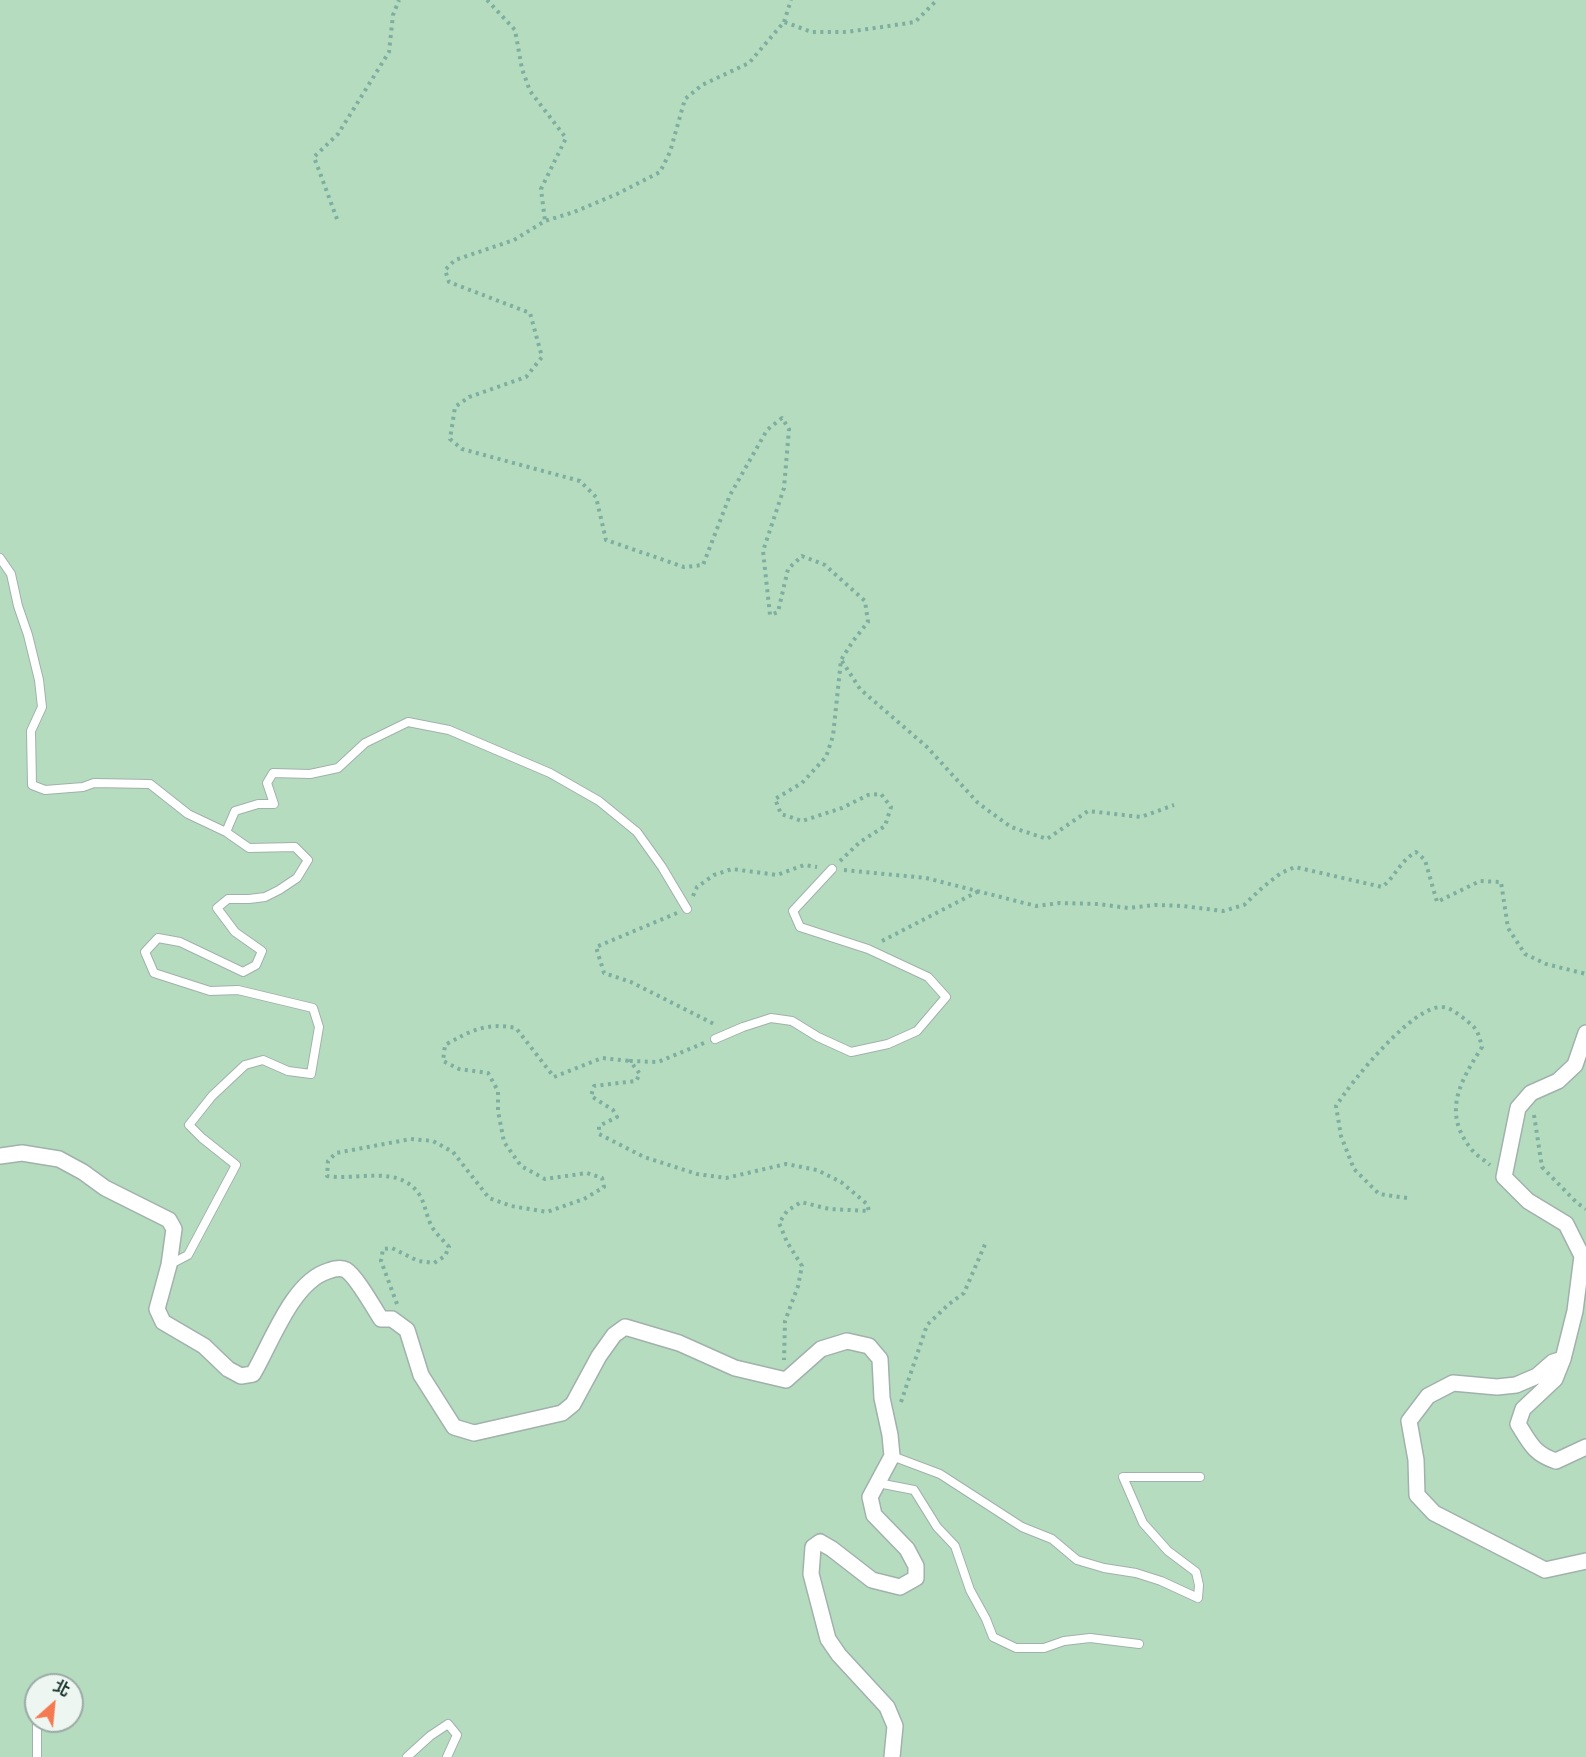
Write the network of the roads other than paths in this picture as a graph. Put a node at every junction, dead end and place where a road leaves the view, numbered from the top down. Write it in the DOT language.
graph roads {
  1 [pos="0,558"];
  2 [pos="226,832"];
  3 [pos="832,868"];
  4 [pos="687,909"];
  5 [pos="1586,1033"];
  6 [pos="715,1039"];
  7 [pos="0,1156"];
  8 [pos="169,1265"];
  9 [pos="1563,1359"];
  10 [pos="1586,1447"];
  11 [pos="892,1456"];
  12 [pos="1200,1477"];
  13 [pos="878,1483"];
  14 [pos="1586,1561"];
  15 [pos="1139,1644"];
  16 [pos="37,1733"];
  17 [pos="37,1757"];
  18 [pos="407,1757"];
  19 [pos="447,1757"];
  20 [pos="892,1757"];
  1 -- 2 [label="lane"];
  2 -- 4 [label="lane"];
  2 -- 8 [label="lane"];
  3 -- 6 [label="lane"];
  5 -- 9 [label="street"];
  7 -- 8 [label="street"];
  8 -- 11 [label="street"];
  9 -- 10 [label="street"];
  9 -- 14 [label="street"];
  11 -- 12 [label="lane"];
  11 -- 13 [label="street"];
  13 -- 15 [label="lane"];
  13 -- 20 [label="street"];
  16 -- 17 [label="lane"];
  18 -- 19 [label="lane"];
}
